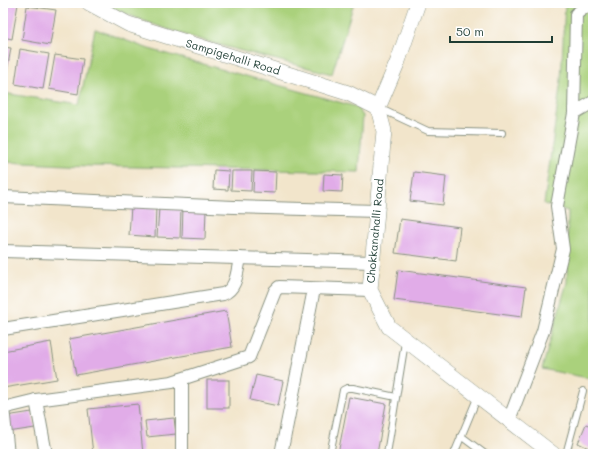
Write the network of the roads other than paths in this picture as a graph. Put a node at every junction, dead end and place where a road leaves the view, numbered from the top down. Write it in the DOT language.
graph roads {
  1 [pos="89,3"];
  2 [pos="418,3"];
  3 [pos="591,3"];
  4 [pos="593,102"];
  5 [pos="378,108"];
  6 [pos="574,113"];
  7 [pos="502,133"];
  8 [pos="3,197"];
  9 [pos="377,211"];
  10 [pos="3,251"];
  11 [pos="240,258"];
  12 [pos="372,262"];
  13 [pos="314,289"];
  14 [pos="370,290"];
  15 [pos="3,329"];
  16 [pos="405,340"];
  17 [pos="182,379"];
  18 [pos="582,391"];
  19 [pos="478,396"];
  20 [pos="396,397"];
  21 [pos="36,400"];
  22 [pos="3,408"];
  23 [pos="508,420"];
  24 [pos="461,436"];
  25 [pos="8,454"];
  26 [pos="46,454"];
  27 [pos="182,454"];
  28 [pos="281,454"];
  29 [pos="330,454"];
  30 [pos="387,454"];
  31 [pos="454,454"];
  32 [pos="485,454"];
  33 [pos="553,454"];
  34 [pos="566,454"];
  1 -- 5 [label="street, Sampigehalli Road"];
  2 -- 5 [label="street"];
  3 -- 6 [label="street"];
  4 -- 6 [label="street"];
  5 -- 7 [label="lane"];
  5 -- 9 [label="street, Chokkanahalli Road"];
  6 -- 23 [label="street"];
  8 -- 9 [label="street"];
  9 -- 12 [label="street, Chokkanahalli Road"];
  10 -- 11 [label="street"];
  11 -- 12 [label="street"];
  11 -- 15 [label="street"];
  12 -- 14 [label="street, Chokkanahalli Road"];
  13 -- 14 [label="street"];
  13 -- 17 [label="street"];
  13 -- 28 [label="street"];
  14 -- 16 [label="street, Chokkanahalli Road"];
  16 -- 19 [label="street, Chokkanahalli Road"];
  16 -- 20 [label="lane"];
  17 -- 21 [label="street"];
  17 -- 27 [label="street"];
  18 -- 34 [label="lane"];
  19 -- 23 [label="street, Chokkanahalli Road"];
  19 -- 24 [label="lane"];
  20 -- 29 [label="lane"];
  20 -- 30 [label="lane"];
  21 -- 22 [label="street"];
  21 -- 26 [label="street"];
  22 -- 25 [label="street"];
  23 -- 33 [label="street, Chokkanahalli Road"];
  24 -- 31 [label="lane"];
  24 -- 32 [label="lane"];
}
